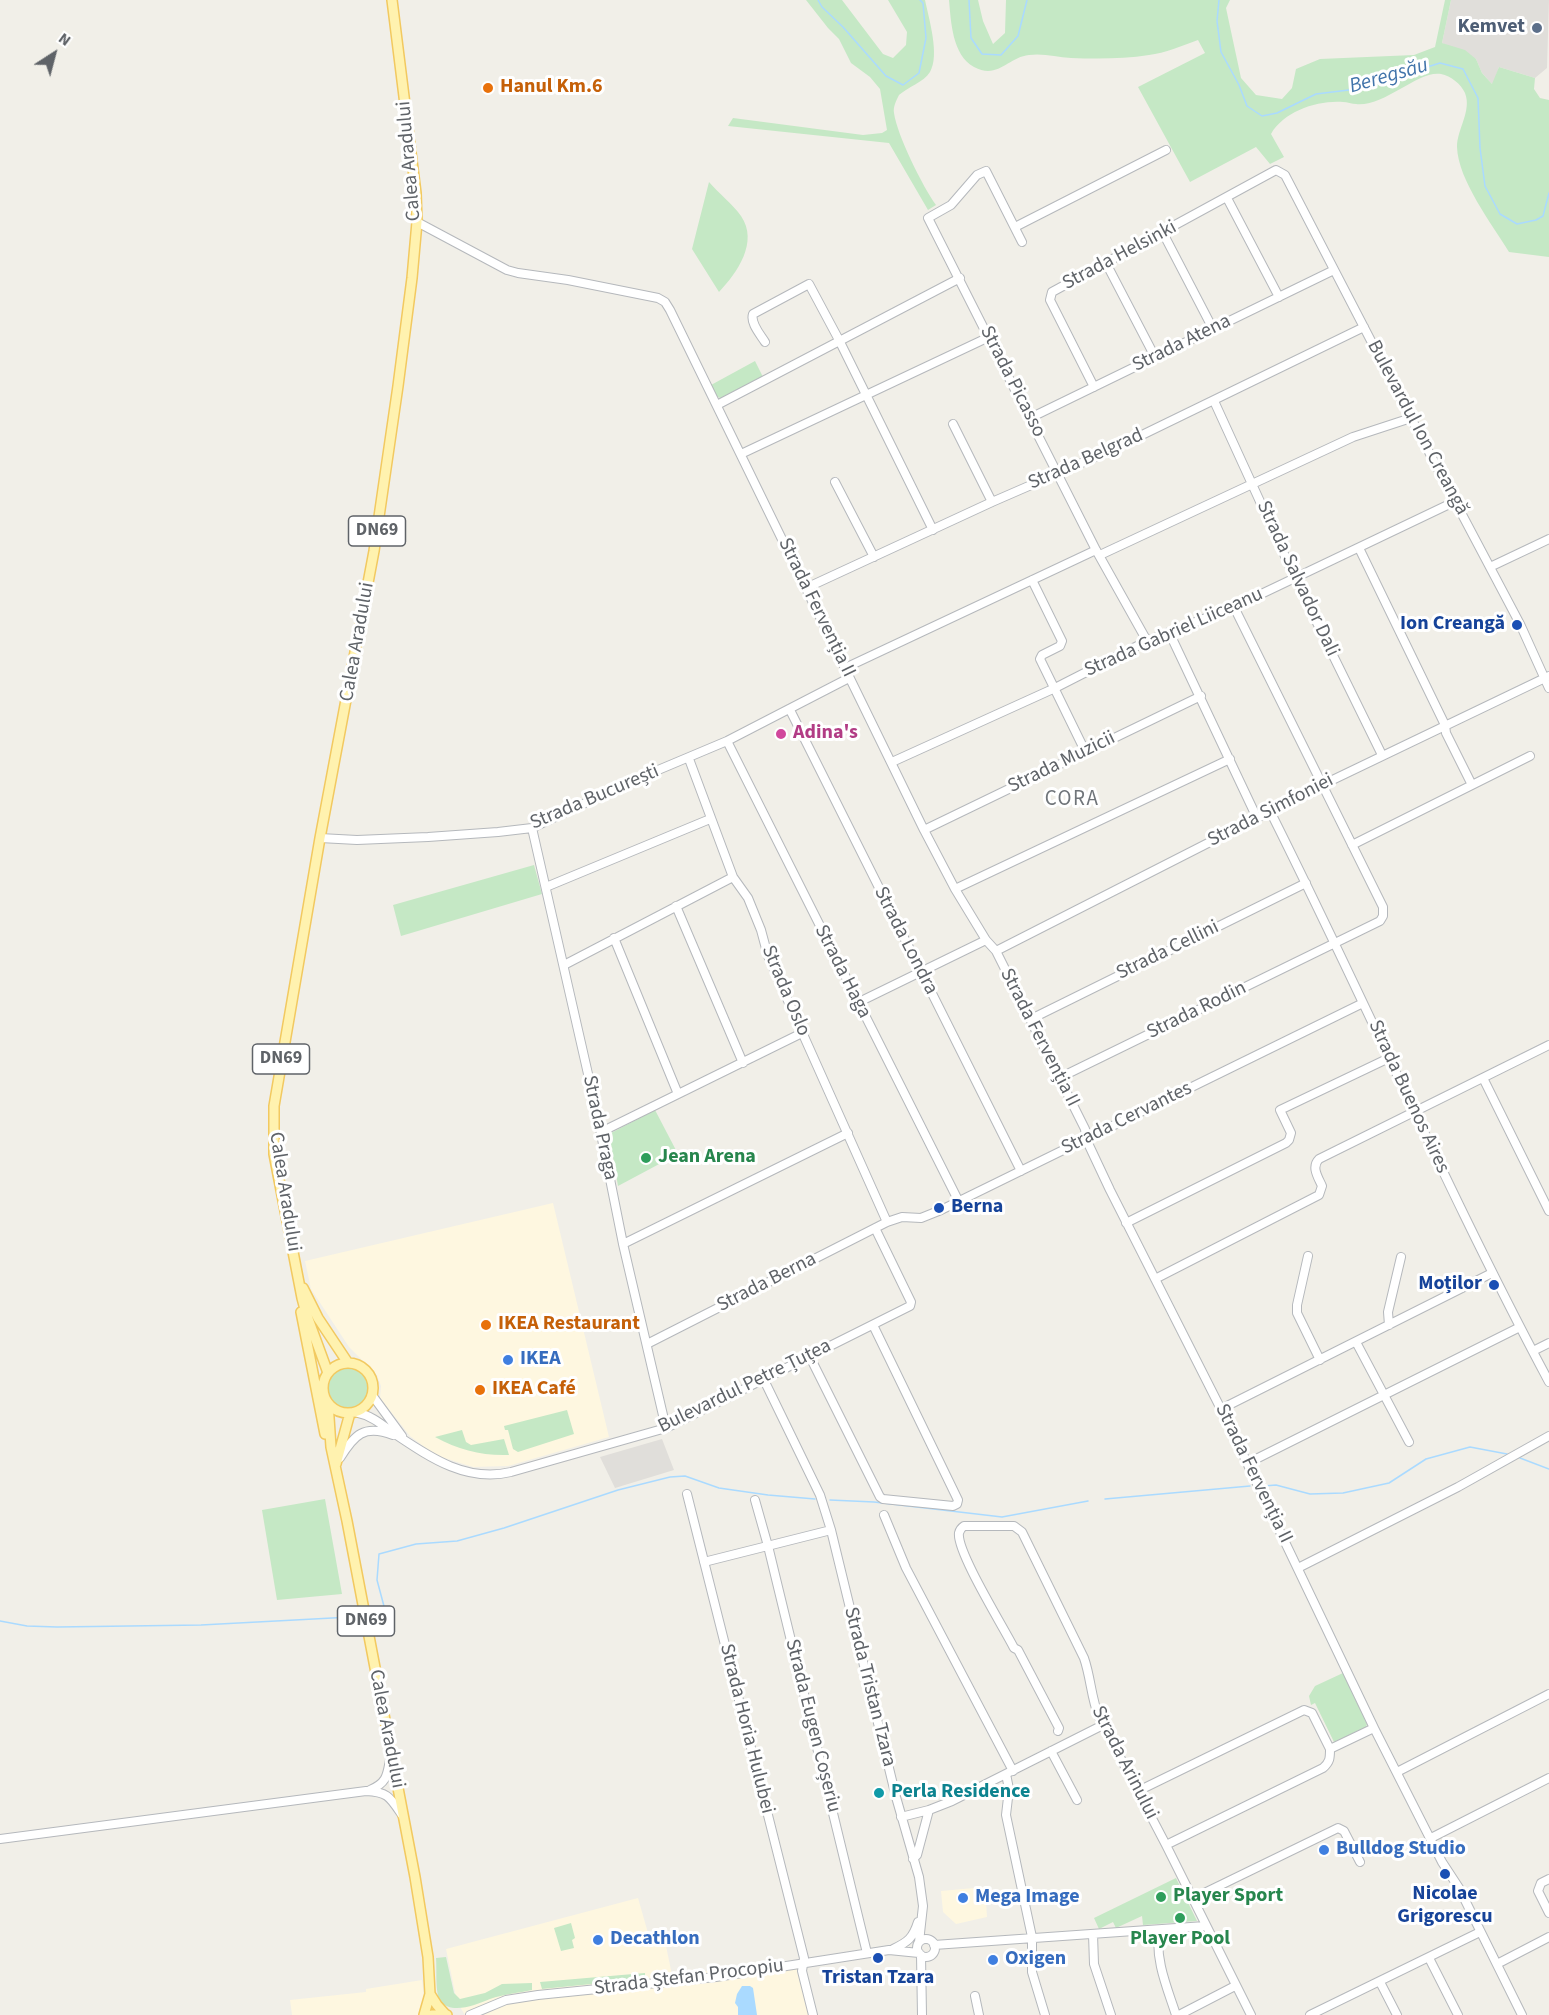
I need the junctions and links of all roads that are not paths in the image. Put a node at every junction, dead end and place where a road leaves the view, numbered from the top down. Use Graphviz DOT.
graph roads {
  1 [pos="392,0"];
  2 [pos="1166,150"];
  3 [pos="1280,171"];
  4 [pos="1227,198"];
  5 [pos="417,222"];
  6 [pos="1015,227"];
  7 [pos="1163,233"];
  8 [pos="1023,242"];
  9 [pos="1106,263"];
  10 [pos="1334,270"];
  11 [pos="960,278"];
  12 [pos="1279,297"];
  13 [pos="1364,327"];
  14 [pos="1213,329"];
  15 [pos="989,337"];
  16 [pos="839,340"];
  17 [pos="765,342"];
  18 [pos="1155,357"];
  19 [pos="1094,387"];
  20 [pos="865,396"];
  21 [pos="1214,401"];
  22 [pos="717,405"];
  23 [pos="1030,418"];
  24 [pos="1411,418"];
  25 [pos="953,424"];
  26 [pos="741,454"];
  27 [pos="1059,474"];
  28 [pos="834,482"];
  29 [pos="1253,485"];
  30 [pos="1456,501"];
  31 [pos="992,502"];
  32 [pos="933,530"];
  33 [pos="1549,539"];
  34 [pos="1359,548"];
  35 [pos="1098,552"];
  36 [pos="874,557"];
  37 [pos="1490,567"];
  38 [pos="1295,578"];
  39 [pos="1032,580"];
  40 [pos="806,588"];
  41 [pos="1234,607"];
  42 [pos="1169,632"];
  43 [pos="1147,641"];
  44 [pos="845,669"];
  45 [pos="1547,677"];
  46 [pos="849,678"];
  47 [pos="1054,688"];
  48 [pos="1549,688"];
  49 [pos="1201,696"];
  50 [pos="790,710"];
  51 [pos="1445,725"];
  52 [pos="727,741"];
  53 [pos="1085,751"];
  54 [pos="1382,755"];
  55 [pos="1530,756"];
  56 [pos="689,759"];
  57 [pos="1230,759"];
  58 [pos="892,762"];
  59 [pos="1322,785"];
  60 [pos="1472,785"];
  61 [pos="1270,811"];
  62 [pos="1257,818"];
  63 [pos="710,819"];
  64 [pos="532,828"];
  65 [pos="924,830"];
  66 [pos="320,838"];
  67 [pos="1352,845"];
  68 [pos="732,877"];
  69 [pos="1306,883"];
  70 [pos="546,887"];
  71 [pos="956,889"];
  72 [pos="676,906"];
  73 [pos="614,938"];
  74 [pos="986,940"];
  75 [pos="1335,943"];
  76 [pos="996,951"];
  77 [pos="564,965"];
  78 [pos="921,973"];
  79 [pos="857,1003"];
  80 [pos="1363,1003"];
  81 [pos="1031,1019"];
  82 [pos="802,1033"];
  83 [pos="1549,1045"];
  84 [pos="1389,1058"];
  85 [pos="743,1063"];
  86 [pos="1059,1078"];
  87 [pos="1483,1078"];
  88 [pos="678,1094"];
  89 [pos="1414,1113"];
  90 [pos="601,1132"];
  91 [pos="848,1132"];
  92 [pos="1086,1139"];
  93 [pos="1021,1172"];
  94 [pos="959,1202"];
  95 [pos="1549,1211"];
  96 [pos="886,1222"];
  97 [pos="1126,1223"];
  98 [pos="876,1228"];
  99 [pos="623,1244"];
  100 [pos="1308,1256"];
  101 [pos="1401,1257"];
  102 [pos="1492,1274"];
  103 [pos="299,1280"];
  104 [pos="1155,1280"];
  105 [pos="873,1325"];
  106 [pos="1389,1325"];
  107 [pos="1520,1327"];
  108 [pos="1356,1342"];
  109 [pos="1549,1343"];
  110 [pos="647,1344"];
  111 [pos="1533,1351"];
  112 [pos="810,1357"];
  113 [pos="1320,1360"];
  114 [pos="348,1363"];
  115 [pos="328,1373"];
  116 [pos="764,1380"];
  117 [pos="1549,1382"];
  118 [pos="372,1395"];
  119 [pos="1383,1396"];
  120 [pos="328,1403"];
  121 [pos="1221,1409"];
  122 [pos="352,1412"];
  123 [pos="666,1428"];
  124 [pos="1549,1436"];
  125 [pos="404,1440"];
  126 [pos="1408,1442"];
  127 [pos="1248,1463"];
  128 [pos="336,1464"];
  129 [pos="687,1494"];
  130 [pos="755,1500"];
  131 [pos="884,1515"];
  132 [pos="831,1530"];
  133 [pos="768,1546"];
  134 [pos="704,1562"];
  135 [pos="1298,1568"];
  136 [pos="1549,1694"];
  137 [pos="1103,1725"];
  138 [pos="1374,1728"];
  139 [pos="1065,1744"];
  140 [pos="1330,1749"];
  141 [pos="1052,1751"];
  142 [pos="391,1753"];
  143 [pos="1397,1772"];
  144 [pos="1010,1773"];
  145 [pos="1549,1778"];
  146 [pos="366,1791"];
  147 [pos="1138,1791"];
  148 [pos="1077,1800"];
  149 [pos="929,1810"];
  150 [pos="901,1816"];
  151 [pos="404,1817"];
  152 [pos="1431,1838"];
  153 [pos="0,1839"];
  154 [pos="1166,1845"];
  155 [pos="913,1859"];
  156 [pos="1360,1862"];
  157 [pos="1549,1879"];
  158 [pos="1192,1899"];
  159 [pos="923,1906"];
  160 [pos="1549,1913"];
  161 [pos="1205,1926"];
  162 [pos="1159,1930"];
  163 [pos="1480,1932"];
  164 [pos="1093,1934"];
  165 [pos="1549,1936"];
  166 [pos="1032,1937"];
  167 [pos="925,1948"];
  168 [pos="889,1950"];
  169 [pos="867,1953"];
  170 [pos="1429,1958"];
  171 [pos="1497,1964"];
  172 [pos="803,1965"];
  173 [pos="922,1978"];
  174 [pos="1380,1982"];
  175 [pos="1235,1986"];
  176 [pos="430,1994"];
  177 [pos="975,1996"];
  178 [pos="480,2012"];
  179 [pos="424,2015"];
  180 [pos="432,2015"];
  181 [pos="447,2015"];
  182 [pos="470,2015"];
  183 [pos="813,2015"];
  184 [pos="922,2015"];
  185 [pos="979,2015"];
  186 [pos="1045,2015"];
  187 [pos="1111,2015"];
  188 [pos="1177,2015"];
  189 [pos="1251,2015"];
  190 [pos="1310,2015"];
  191 [pos="1397,2015"];
  192 [pos="1458,2015"];
  193 [pos="1522,2015"];
  1 -- 5 [label="main road, Calea Aradului / DN69"];
  2 -- 6 [label="street"];
  3 -- 4 [label="street, Strada Helsinki"];
  3 -- 10 [label="street, Bulevardul Ion Creangă"];
  4 -- 7 [label="street, Strada Helsinki"];
  4 -- 12 [label="street"];
  5 -- 22 [label="street, Strada Fervenția II"];
  5 -- 66 [label="main road, Calea Aradului / DN69"];
  6 -- 8 [label="street"];
  6 -- 11 [label="street, Strada Picasso"];
  7 -- 9 [label="street, Strada Helsinki"];
  7 -- 14 [label="street"];
  9 -- 18 [label="street"];
  9 -- 19 [label="street, Strada Helsinki"];
  10 -- 12 [label="street, Strada Atena"];
  10 -- 13 [label="street, Bulevardul Ion Creangă"];
  11 -- 15 [label="street, Strada Picasso"];
  11 -- 16 [label="street"];
  12 -- 14 [label="street, Strada Atena"];
  13 -- 21 [label="street, Strada Belgrad"];
  13 -- 24 [label="street, Bulevardul Ion Creangă"];
  14 -- 18 [label="street, Strada Atena"];
  15 -- 20 [label="street"];
  15 -- 23 [label="street, Strada Picasso"];
  16 -- 17 [label="street"];
  16 -- 20 [label="street"];
  16 -- 22 [label="street"];
  18 -- 19 [label="street, Strada Atena"];
  19 -- 23 [label="street, Strada Atena"];
  20 -- 26 [label="street"];
  20 -- 32 [label="street"];
  21 -- 27 [label="street, Strada Belgrad"];
  21 -- 29 [label="street, Strada Salvador Dali"];
  22 -- 26 [label="street, Strada Fervenția II"];
  23 -- 27 [label="street, Strada Picasso"];
  24 -- 29 [label="street"];
  24 -- 30 [label="street, Bulevardul Ion Creangă"];
  25 -- 31 [label="street"];
  26 -- 40 [label="street, Strada Fervenția II"];
  27 -- 31 [label="street, Strada Belgrad"];
  27 -- 35 [label="street, Strada Picasso"];
  28 -- 36 [label="street"];
  29 -- 35 [label="street"];
  29 -- 38 [label="street, Strada Salvador Dali"];
  30 -- 34 [label="street, Strada Gabriel Liiceanu"];
  30 -- 37 [label="street, Bulevardul Ion Creangă"];
  31 -- 32 [label="street, Strada Belgrad"];
  32 -- 36 [label="street, Strada Belgrad"];
  33 -- 37 [label="street"];
  34 -- 38 [label="street, Strada Gabriel Liiceanu"];
  34 -- 51 [label="street"];
  35 -- 39 [label="street"];
  35 -- 43 [label="street, Strada Picasso"];
  36 -- 40 [label="street, Strada Belgrad"];
  37 -- 45 [label="street, Bulevardul Ion Creangă"];
  38 -- 41 [label="street, Strada Gabriel Liiceanu"];
  38 -- 54 [label="street, Strada Salvador Dali"];
  39 -- 44 [label="street"];
  39 -- 47 [label="street"];
  40 -- 44 [label="street, Strada Fervenția II"];
  41 -- 42 [label="street, Strada Gabriel Liiceanu"];
  41 -- 59 [label="street"];
  42 -- 43 [label="street, Strada Gabriel Liiceanu"];
  42 -- 49 [label="street"];
  43 -- 47 [label="street, Strada Gabriel Liiceanu"];
  44 -- 46 [label="street, Strada Fervenția II"];
  45 -- 48 [label="street, Bulevardul Ion Creangă"];
  45 -- 51 [label="street, Strada Simfoniei"];
  46 -- 50 [label="street, Strada București"];
  46 -- 58 [label="street, Strada Fervenția II"];
  47 -- 53 [label="street"];
  47 -- 58 [label="street, Strada Gabriel Liiceanu"];
  49 -- 53 [label="street, Strada Muzicii"];
  49 -- 57 [label="street"];
  50 -- 52 [label="street, Strada București"];
  50 -- 78 [label="street, Strada Londra"];
  51 -- 54 [label="street, Strada Simfoniei"];
  51 -- 60 [label="street"];
  52 -- 56 [label="street, Strada București"];
  52 -- 79 [label="street, Strada Haga"];
  53 -- 65 [label="street, Strada Muzicii"];
  54 -- 59 [label="street, Strada Simfoniei"];
  55 -- 60 [label="street"];
  56 -- 63 [label="street, Strada Oslo"];
  56 -- 64 [label="street, Strada București"];
  57 -- 62 [label="street"];
  57 -- 71 [label="street"];
  58 -- 65 [label="street, Strada Fervenția II"];
  59 -- 61 [label="street, Strada Simfoniei"];
  59 -- 67 [label="street"];
  60 -- 67 [label="street"];
  61 -- 62 [label="street, Strada Simfoniei"];
  61 -- 69 [label="street, Strada Buenos Aires"];
  62 -- 76 [label="street, Strada Simfoniei"];
  63 -- 68 [label="street, Strada Oslo"];
  63 -- 70 [label="street"];
  64 -- 66 [label="street, Strada București"];
  64 -- 70 [label="street, Strada Praga"];
  65 -- 71 [label="street, Strada Fervenția II"];
  66 -- 103 [label="main road, Calea Aradului / DN69"];
  67 -- 75 [label="street, Strada Rodin"];
  68 -- 72 [label="street"];
  68 -- 82 [label="street, Strada Oslo"];
  69 -- 75 [label="street, Strada Buenos Aires"];
  69 -- 81 [label="street, Strada Cellini"];
  70 -- 77 [label="street, Strada Praga"];
  71 -- 74 [label="street, Strada Fervenția II"];
  72 -- 73 [label="street"];
  72 -- 85 [label="street"];
  73 -- 77 [label="street"];
  73 -- 88 [label="street"];
  74 -- 76 [label="street, Strada Fervenția II"];
  74 -- 78 [label="street"];
  75 -- 80 [label="street, Strada Buenos Aires"];
  75 -- 86 [label="street, Strada Rodin"];
  76 -- 81 [label="street, Strada Fervenția II"];
  77 -- 90 [label="street, Strada Praga"];
  78 -- 79 [label="street"];
  78 -- 93 [label="street, Strada Londra"];
  79 -- 94 [label="street, Strada Haga"];
  80 -- 84 [label="street, Strada Buenos Aires"];
  80 -- 92 [label="street, Strada Cervantes"];
  81 -- 86 [label="street, Strada Fervenția II"];
  82 -- 85 [label="street"];
  82 -- 91 [label="street, Strada Oslo"];
  83 -- 87 [label="street"];
  84 -- 89 [label="street, Strada Buenos Aires"];
  84 -- 97 [label="street"];
  85 -- 88 [label="street"];
  86 -- 92 [label="street, Strada Fervenția II"];
  87 -- 89 [label="street"];
  87 -- 95 [label="street"];
  88 -- 90 [label="street"];
  89 -- 102 [label="street, Strada Buenos Aires"];
  89 -- 104 [label="street"];
  90 -- 99 [label="street, Strada Praga"];
  91 -- 96 [label="street, Strada Oslo"];
  91 -- 99 [label="street"];
  92 -- 93 [label="street, Strada Cervantes"];
  92 -- 97 [label="street, Strada Fervenția II"];
  93 -- 94 [label="street, Strada Cervantes"];
  94 -- 96 [label="street, Strada Cervantes"];
  96 -- 98 [label="street, Strada Berna"];
  97 -- 104 [label="street, Strada Fervenția II"];
  98 -- 105 [label="street, Bulevardul Petre Țuțea"];
  98 -- 110 [label="street, Strada Berna"];
  99 -- 110 [label="street, Strada Praga"];
  100 -- 113 [label="street"];
  101 -- 106 [label="street"];
  102 -- 106 [label="street"];
  102 -- 107 [label="street, Strada Buenos Aires"];
  103 -- 114 [label="main road, Calea Aradului / DN69"];
  103 -- 115 [label="main road, Calea Aradului / DN69"];
  103 -- 128 [label="main road, DN69"];
  104 -- 121 [label="street, Strada Fervenția II"];
  105 -- 112 [label="street, Bulevardul Petre Țuțea"];
  105 -- 112 [label="street"];
  106 -- 108 [label="street"];
  107 -- 111 [label="street, Strada Buenos Aires"];
  107 -- 119 [label="street"];
  108 -- 113 [label="street"];
  108 -- 119 [label="street"];
  109 -- 111 [label="street"];
  110 -- 123 [label="street, Strada Praga"];
  111 -- 117 [label="street, Strada Buenos Aires"];
  112 -- 116 [label="street, Bulevardul Petre Țuțea"];
  113 -- 121 [label="street"];
  114 -- 115 [label="main road"];
  114 -- 118 [label="main road, DN69"];
  115 -- 120 [label="main road, DN69"];
  116 -- 123 [label="street, Bulevardul Petre Țuțea"];
  116 -- 132 [label="street, Strada Tristan Tzara"];
  118 -- 122 [label="main road, DN69"];
  118 -- 125 [label="street, Bulevardul Petre Țuțea"];
  119 -- 126 [label="street"];
  119 -- 127 [label="street"];
  120 -- 122 [label="main road"];
  120 -- 128 [label="main road, Calea Aradului / DN69"];
  121 -- 127 [label="street, Strada Fervenția II"];
  122 -- 125 [label="street, Bulevardul Petre Țuțea"];
  122 -- 128 [label="main road, Calea Aradului / DN69"];
  123 -- 125 [label="street, Bulevardul Petre Țuțea"];
  124 -- 135 [label="street"];
  125 -- 128 [label="street"];
  127 -- 135 [label="street, Strada Fervenția II"];
  128 -- 142 [label="main road, Calea Aradului / DN69"];
  129 -- 134 [label="street, Strada Horia Hulubei"];
  130 -- 133 [label="street, Strada Eugen Coșeriu"];
  131 -- 144 [label="street"];
  132 -- 133 [label="street"];
  132 -- 150 [label="street, Strada Tristan Tzara"];
  133 -- 134 [label="street"];
  133 -- 169 [label="street, Strada Eugen Coșeriu"];
  134 -- 172 [label="street, Strada Horia Hulubei"];
  135 -- 138 [label="street, Strada Fervenția II"];
  136 -- 143 [label="street"];
  137 -- 139 [label="street"];
  137 -- 139 [label="street, Strada Arinului"];
  137 -- 147 [label="street, Strada Arinului"];
  138 -- 140 [label="street"];
  138 -- 143 [label="street, Strada Fervenția II"];
  139 -- 141 [label="street"];
  140 -- 147 [label="street"];
  140 -- 154 [label="street"];
  141 -- 144 [label="street"];
  141 -- 148 [label="street"];
  142 -- 146 [label="street"];
  142 -- 151 [label="main road, Calea Aradului / DN69"];
  143 -- 152 [label="street, Strada Fervenția II"];
  144 -- 149 [label="street"];
  144 -- 166 [label="street"];
  145 -- 152 [label="street"];
  146 -- 151 [label="street"];
  146 -- 153 [label="street"];
  147 -- 154 [label="street, Strada Arinului"];
  149 -- 150 [label="street"];
  149 -- 155 [label="street"];
  150 -- 155 [label="street, Strada Tristan Tzara"];
  151 -- 176 [label="main road, Calea Aradului / DN69"];
  152 -- 163 [label="street, Strada Fervenția II"];
  154 -- 158 [label="street, Strada Arinului"];
  155 -- 159 [label="street, Strada Tristan Tzara"];
  156 -- 158 [label="street"];
  157 -- 160 [label="street"];
  158 -- 161 [label="street, Strada Arinului"];
  159 -- 167 [label="street, Strada Tristan Tzara"];
  159 -- 168 [label="street"];
  161 -- 162 [label="street"];
  161 -- 175 [label="street, Strada Arinului"];
  162 -- 164 [label="street"];
  162 -- 188 [label="street"];
  163 -- 170 [label="street"];
  163 -- 171 [label="street, Strada Fervenția II"];
  164 -- 166 [label="street"];
  164 -- 187 [label="street"];
  165 -- 171 [label="street"];
  166 -- 167 [label="street"];
  166 -- 186 [label="street"];
  167 -- 168 [label="street, Strada Ștefan Procopiu"];
  167 -- 173 [label="street, Strada Tristan Tzara"];
  168 -- 169 [label="street, Strada Ștefan Procopiu"];
  168 -- 173 [label="street"];
  169 -- 172 [label="street, Strada Ștefan Procopiu"];
  170 -- 174 [label="street"];
  170 -- 192 [label="street"];
  171 -- 193 [label="street, Strada Fervenția II"];
  172 -- 178 [label="street, Strada Ștefan Procopiu"];
  172 -- 183 [label="street, Strada Horia Hulubei"];
  173 -- 184 [label="street, Strada Tristan Tzara"];
  174 -- 190 [label="street"];
  174 -- 191 [label="street"];
  175 -- 188 [label="street"];
  175 -- 189 [label="street, Strada Arinului"];
  176 -- 179 [label="main road, Calea Aradului / DN69"];
  176 -- 181 [label="main road"];
  177 -- 185 [label="street"];
  178 -- 182 [label="street, Strada Ștefan Procopiu"];
  180 -- 181 [label="main road"];
}
